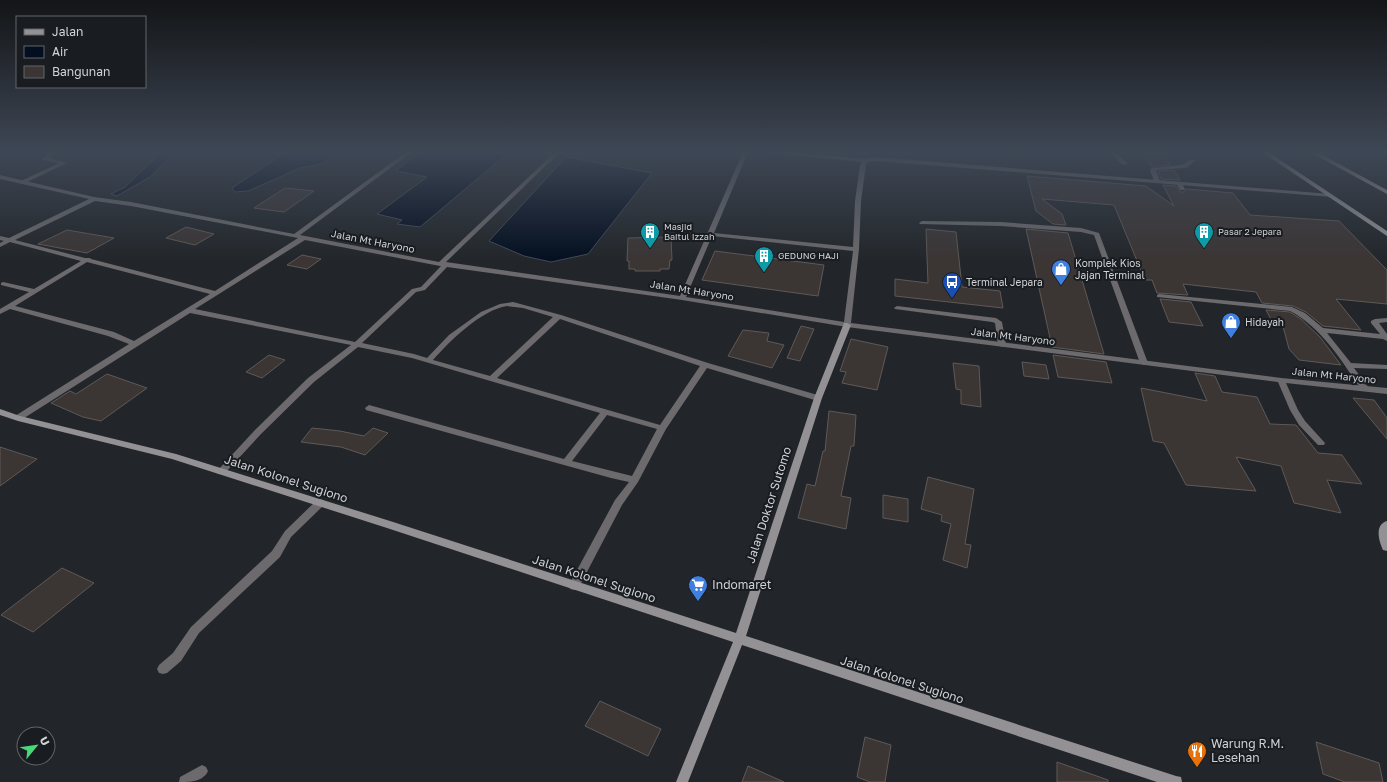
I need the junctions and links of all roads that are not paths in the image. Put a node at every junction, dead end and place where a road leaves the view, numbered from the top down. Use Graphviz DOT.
graph roads {
  1 [pos="50,188"];
  2 [pos="362,188"];
  3 [pos="521,188"];
  4 [pos="730,188"];
  5 [pos="860,188"];
  6 [pos="1218,188"];
  7 [pos="1319,188"];
  8 [pos="1330,196"];
  9 [pos="94,199"];
  10 [pos="922,223"];
  11 [pos="710,234"];
  12 [pos="1387,234"];
  13 [pos="299,236"];
  14 [pos="0,238"];
  15 [pos="11,240"];
  16 [pos="0,245"];
  17 [pos="856,248"];
  18 [pos="88,259"];
  19 [pos="443,264"];
  20 [pos="3,284"];
  21 [pos="35,291"];
  22 [pos="216,293"];
  23 [pos="1159,296"];
  24 [pos="682,298"];
  25 [pos="10,307"];
  26 [pos="897,308"];
  27 [pos="188,310"];
  28 [pos="0,312"];
  29 [pos="559,316"];
  30 [pos="1387,320"];
  31 [pos="847,325"];
  32 [pos="1320,330"];
  33 [pos="1386,338"];
  34 [pos="135,344"];
  35 [pos="356,345"];
  36 [pos="1002,345"];
  37 [pos="428,361"];
  38 [pos="1144,363"];
  39 [pos="705,365"];
  40 [pos="1348,365"];
  41 [pos="1387,367"];
  42 [pos="492,379"];
  43 [pos="1281,380"];
  44 [pos="1364,387"];
  45 [pos="1387,391"];
  46 [pos="818,398"];
  47 [pos="369,408"];
  48 [pos="0,412"];
  49 [pos="604,412"];
  50 [pos="18,418"];
  51 [pos="662,428"];
  52 [pos="1321,443"];
  53 [pos="566,462"];
  54 [pos="221,472"];
  55 [pos="635,480"];
  56 [pos="320,503"];
  57 [pos="1387,525"];
  58 [pos="1387,547"];
  59 [pos="574,586"];
  60 [pos="739,640"];
  61 [pos="163,669"];
  62 [pos="202,771"];
  63 [pos="186,782"];
  64 [pos="682,782"];
  65 [pos="1176,782"];
  1 -- 9 [label="street, Jalan Mt Haryono"];
  2 -- 13 [label="street"];
  3 -- 19 [label="street"];
  4 -- 11 [label="street"];
  5 -- 17 [label="street"];
  6 -- 8 [label="street"];
  7 -- 8 [label="main road"];
  8 -- 12 [label="main road"];
  9 -- 13 [label="street, Jalan Mt Haryono"];
  9 -- 15 [label="street"];
  10 -- 38 [label="street"];
  11 -- 17 [label="street"];
  11 -- 24 [label="street"];
  13 -- 19 [label="street, Jalan Mt Haryono"];
  13 -- 22 [label="street"];
  14 -- 15 [label="street"];
  15 -- 16 [label="street"];
  15 -- 18 [label="street"];
  17 -- 31 [label="street"];
  18 -- 21 [label="street"];
  18 -- 22 [label="street"];
  19 -- 24 [label="street, Jalan Mt Haryono"];
  19 -- 35 [label="street"];
  20 -- 21 [label="street"];
  21 -- 25 [label="street"];
  22 -- 27 [label="street"];
  23 -- 32 [label="street"];
  24 -- 31 [label="street, Jalan Mt Haryono"];
  25 -- 28 [label="street"];
  25 -- 34 [label="street"];
  26 -- 36 [label="street"];
  27 -- 34 [label="street"];
  27 -- 35 [label="street"];
  29 -- 37 [label="street"];
  29 -- 39 [label="street"];
  29 -- 42 [label="street"];
  30 -- 33 [label="street"];
  31 -- 36 [label="street, Jalan Mt Haryono"];
  31 -- 46 [label="main road, Jalan Doktor Sutomo"];
  32 -- 33 [label="street"];
  32 -- 40 [label="street"];
  34 -- 50 [label="street"];
  35 -- 37 [label="street"];
  35 -- 54 [label="street"];
  36 -- 38 [label="street, Jalan Mt Haryono"];
  37 -- 42 [label="street"];
  38 -- 43 [label="street, Jalan Mt Haryono"];
  39 -- 46 [label="street"];
  39 -- 51 [label="street"];
  40 -- 41 [label="street"];
  40 -- 44 [label="street"];
  42 -- 49 [label="street"];
  43 -- 44 [label="street, Jalan Mt Haryono"];
  43 -- 52 [label="street"];
  44 -- 45 [label="street, Jalan Mt Haryono"];
  46 -- 60 [label="main road, Jalan Doktor Sutomo"];
  47 -- 53 [label="street"];
  48 -- 50 [label="main road, Jalan Kolonel Sugiono"];
  49 -- 51 [label="street"];
  49 -- 53 [label="street"];
  50 -- 54 [label="main road, Jalan Kolonel Sugiono"];
  51 -- 55 [label="street"];
  53 -- 55 [label="street"];
  54 -- 56 [label="main road, Jalan Kolonel Sugiono"];
  55 -- 59 [label="street"];
  56 -- 59 [label="main road, Jalan Kolonel Sugiono"];
  56 -- 61 [label="street"];
  57 -- 58 [label="main road"];
  59 -- 60 [label="main road, Jalan Kolonel Sugiono"];
  60 -- 64 [label="main road, Jalan Doktor Sutomo"];
  60 -- 65 [label="main road, Jalan Kolonel Sugiono"];
  62 -- 63 [label="street"];
}
